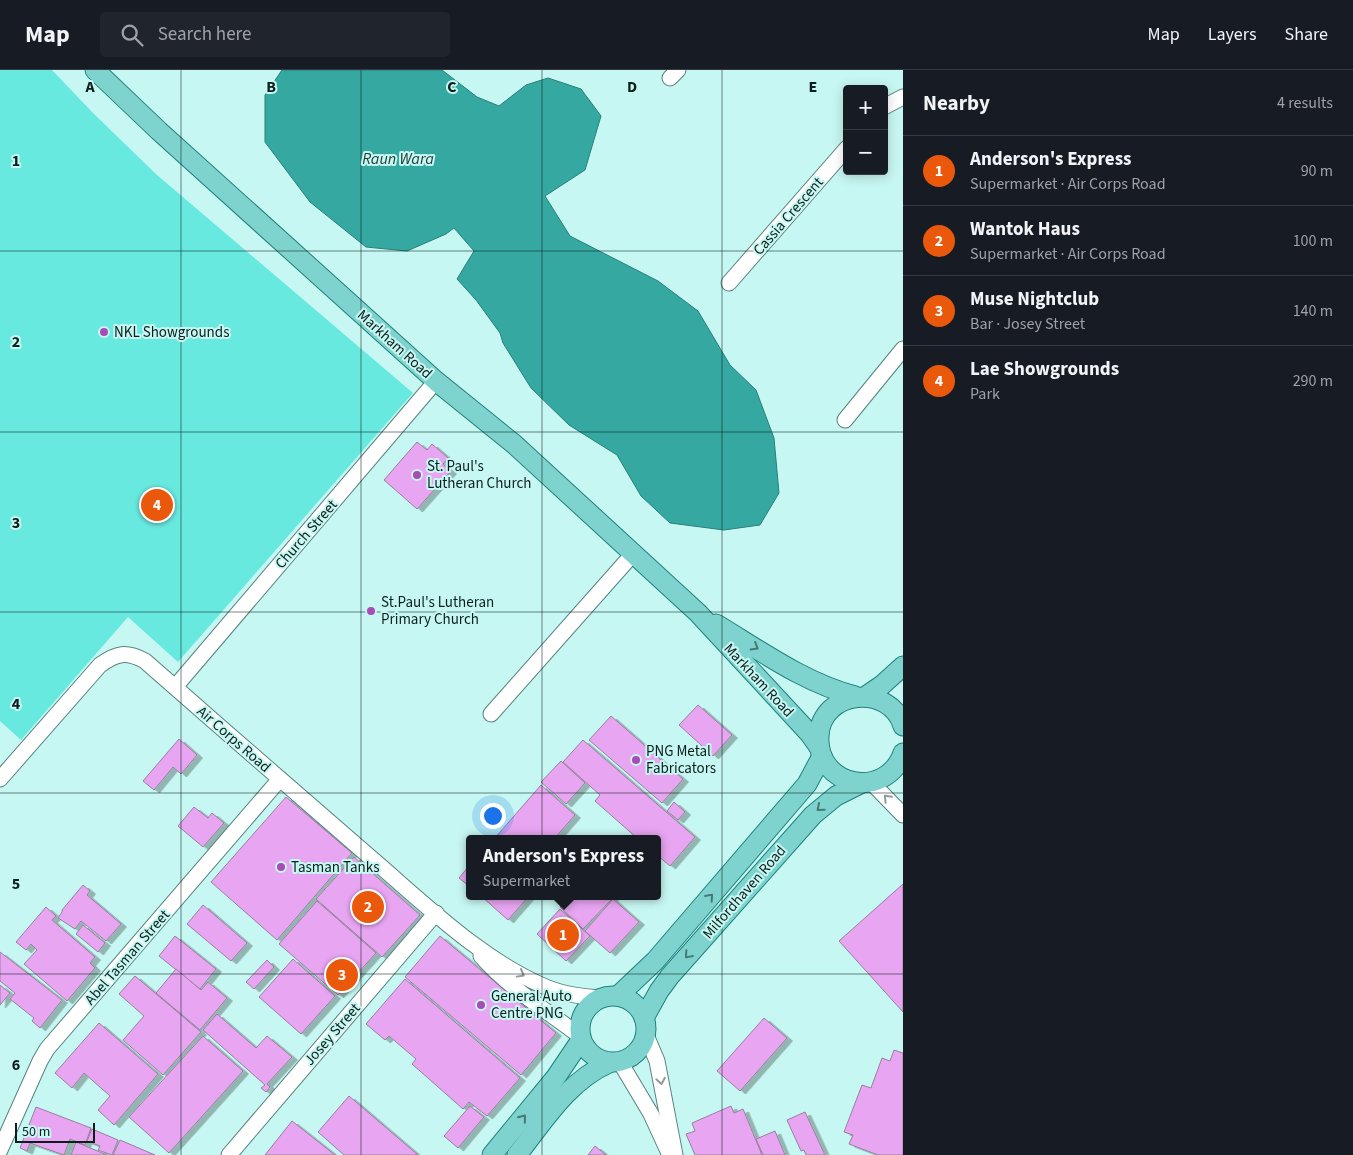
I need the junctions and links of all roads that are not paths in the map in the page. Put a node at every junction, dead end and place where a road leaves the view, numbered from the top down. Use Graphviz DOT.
graph roads {
  1 [pos="95,70"];
  2 [pos="903,97"];
  3 [pos="888,106"];
  4 [pos="843,153"];
  5 [pos="729,283"];
  6 [pos="903,349"];
  7 [pos="436,381"];
  8 [pos="845,420"];
  9 [pos="632,555"];
  10 [pos="698,614"];
  11 [pos="903,666"];
  12 [pos="175,687"];
  13 [pos="861,696"];
  14 [pos="492,714"];
  15 [pos="903,726"];
  16 [pos="820,752"];
  17 [pos="903,753"];
  18 [pos="3,769"];
  19 [pos="280,779"];
  20 [pos="866,782"];
  21 [pos="903,815"];
  22 [pos="436,913"];
  23 [pos="466,937"];
  24 [pos="610,997"];
  25 [pos="645,1027"];
  26 [pos="581,1038"];
  27 [pos="615,1062"];
  28 [pos="0,1150"];
  29 [pos="229,1155"];
  30 [pos="492,1155"];
  31 [pos="516,1155"];
  32 [pos="670,1155"];
  33 [pos="675,1155"];
  1 -- 7 [label="main road, Markham Road"];
  2 -- 3 [label="street"];
  4 -- 5 [label="street, Cassia Crescent"];
  6 -- 8 [label="street"];
  7 -- 9 [label="main road, Markham Road"];
  7 -- 12 [label="street, Church Street"];
  9 -- 10 [label="main road, Markham Road"];
  9 -- 14 [label="street"];
  10 -- 13 [label="main road, Markham Road, one-way"];
  10 -- 16 [label="main road, Markham Road"];
  11 -- 13 [label="main road"];
  12 -- 18 [label="street, Air Corps Road"];
  12 -- 19 [label="street, Air Corps Road"];
  13 -- 15 [label="main road, Markham Road"];
  13 -- 16 [label="main road"];
  16 -- 20 [label="main road, Markham Road"];
  24 -- 16 [label="main road, Milfordhaven Road, one-way"];
  17 -- 20 [label="main road, Milfordhaven Road"];
  19 -- 22 [label="street, Air Corps Road"];
  19 -- 28 [label="street, Abel Tasman Street"];
  21 -- 20 [label="street, one-way"];
  20 -- 25 [label="main road, Milfordhaven Road, one-way"];
  22 -- 23 [label="street, Air Corps Road"];
  22 -- 29 [label="street, Josey Street"];
  23 -- 24 [label="street, Air Corps Road, one-way"];
  23 -- 26 [label="street, Air Corps Road"];
  24 -- 25 [label="main road"];
  24 -- 26 [label="main road"];
  25 -- 27 [label="main road"];
  25 -- 33 [label="street, one-way"];
  26 -- 27 [label="main road"];
  30 -- 26 [label="main road, one-way"];
  27 -- 31 [label="main road"];
  27 -- 32 [label="street"];
}
